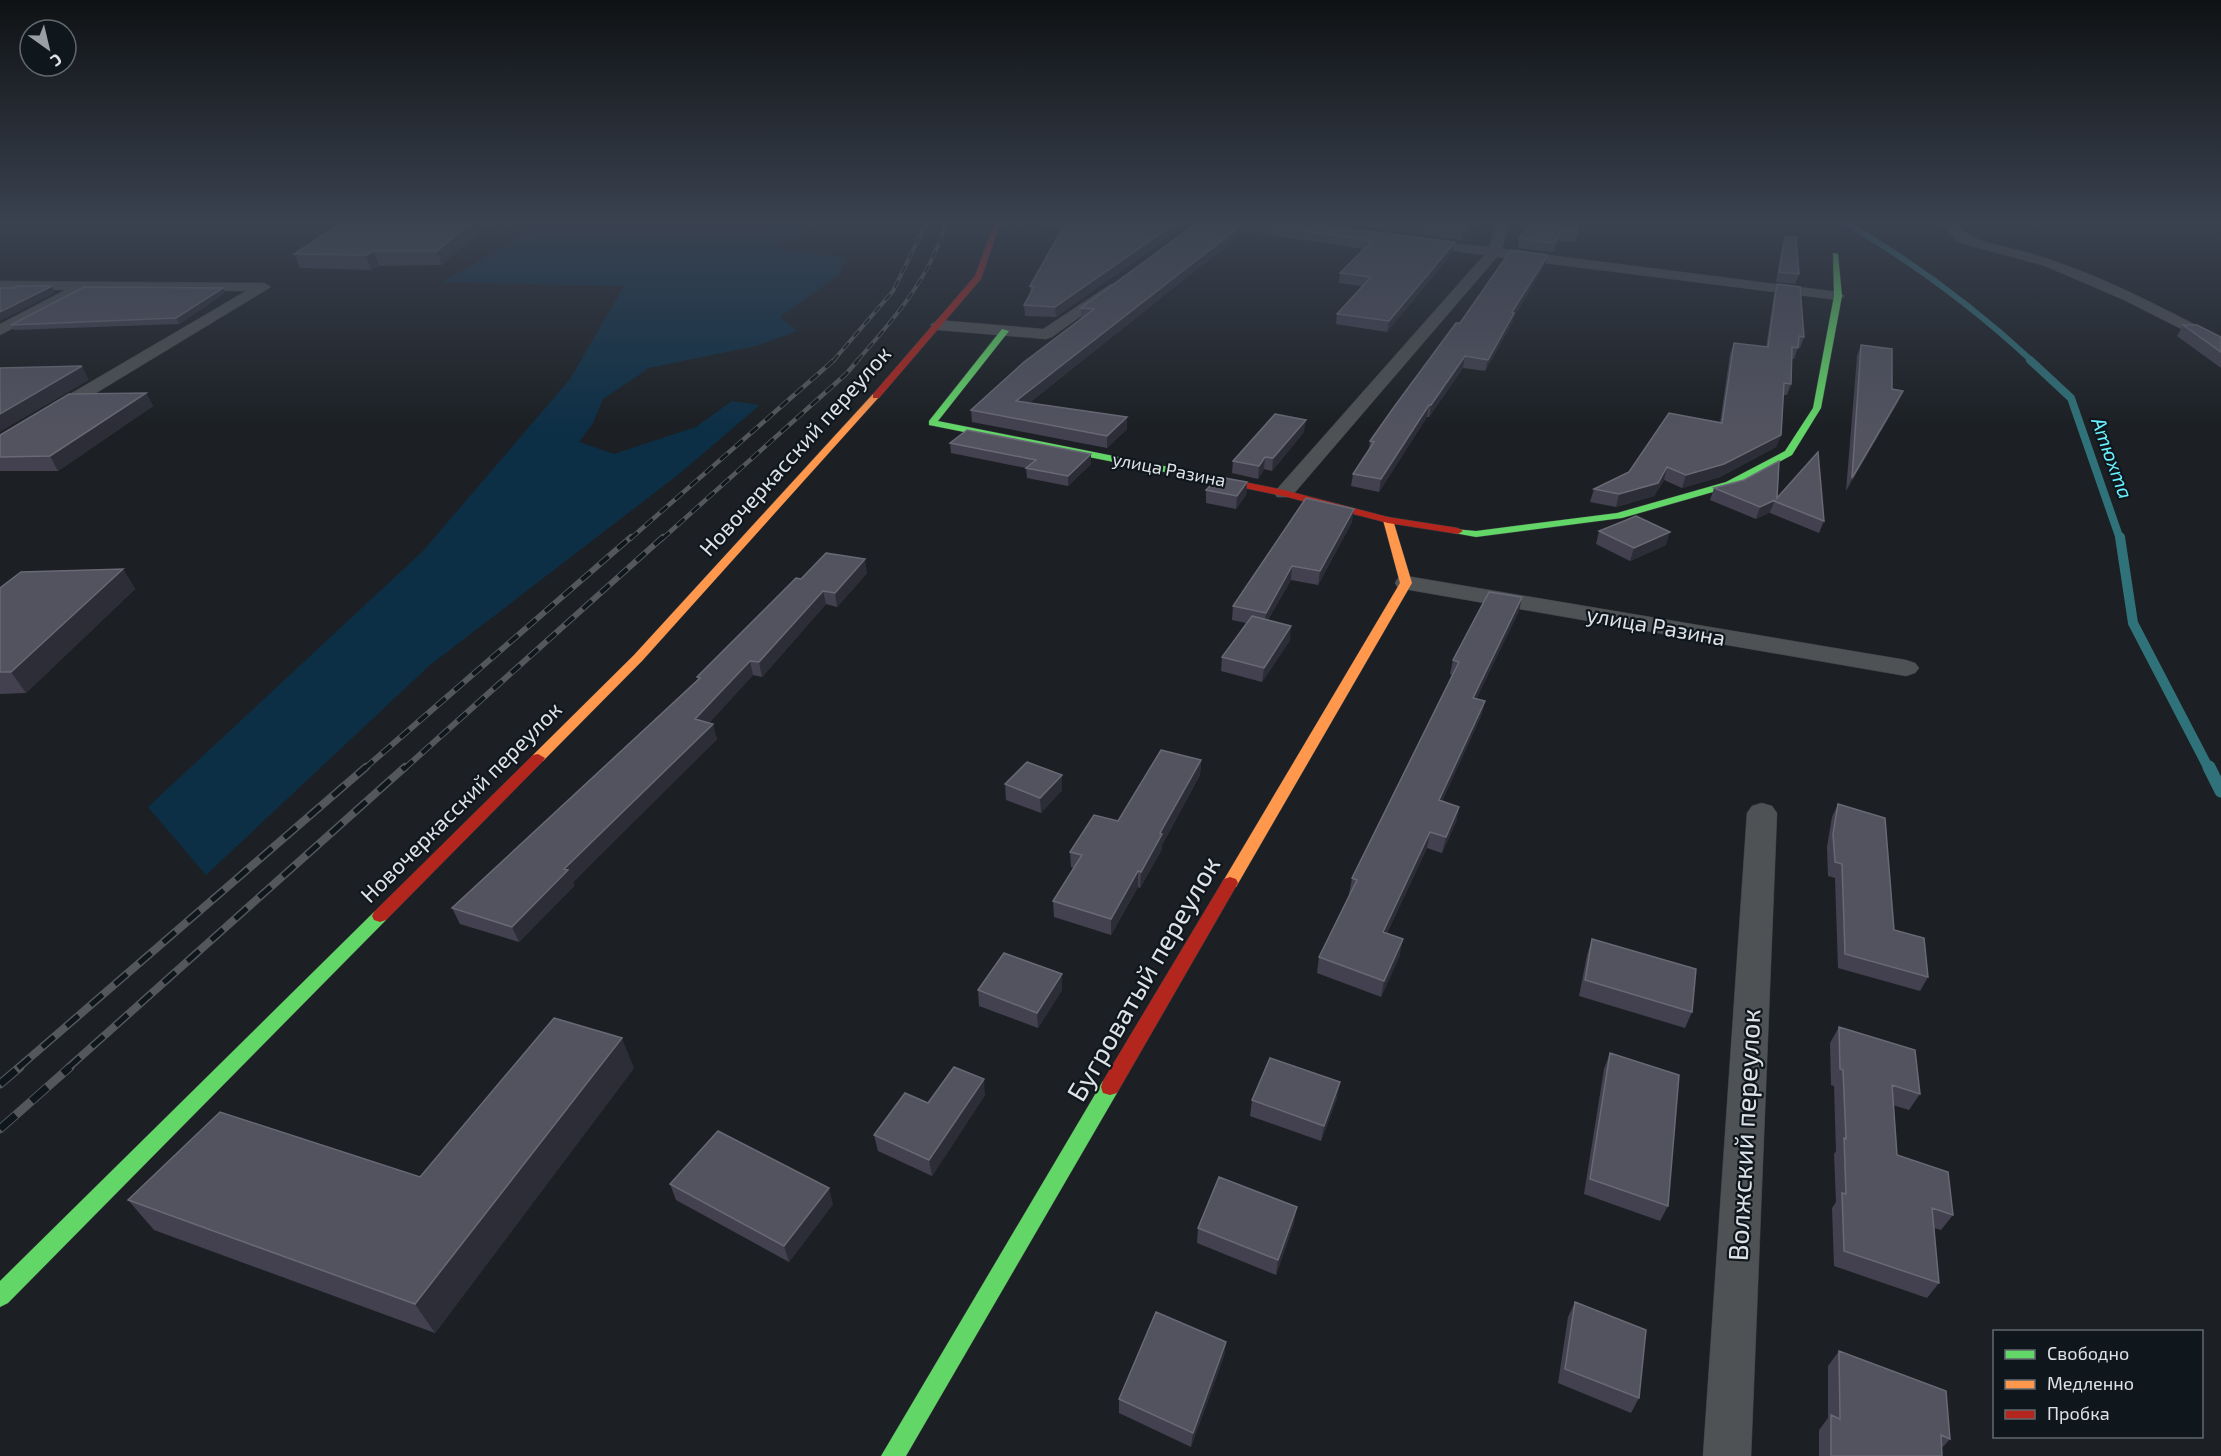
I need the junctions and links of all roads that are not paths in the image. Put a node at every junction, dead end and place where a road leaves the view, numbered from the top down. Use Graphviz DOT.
graph roads {
  1 [pos="72,292"];
  2 [pos="256,292"];
  3 [pos="966,292"];
  4 [pos="1105,292"];
  5 [pos="1459,292"];
  6 [pos="1806,292"];
  7 [pos="1838,292"];
  8 [pos="2117,292"];
  9 [pos="1838,296"];
  10 [pos="938,325"];
  11 [pos="0,330"];
  12 [pos="1005,331"];
  13 [pos="2221,344"];
  14 [pos="0,443"];
  15 [pos="1284,493"];
  16 [pos="1388,520"];
  17 [pos="1406,583"];
  18 [pos="1906,668"];
  19 [pos="1762,813"];
  20 [pos="0,1296"];
  21 [pos="893,1456"];
  22 [pos="1727,1456"];
  1 -- 11 [label="street"];
  2 -- 14 [label="street"];
  3 -- 10 [label="street, Новочеркасский переулок"];
  4 -- 12 [label="street"];
  5 -- 15 [label="street"];
  6 -- 9 [label="street"];
  7 -- 9 [label="street, улица Разина"];
  8 -- 13 [label="street"];
  9 -- 16 [label="street, улица Разина"];
  10 -- 12 [label="street"];
  10 -- 20 [label="street, Новочеркасский переулок"];
  12 -- 15 [label="street, улица Разина"];
  15 -- 16 [label="street, улица Разина"];
  16 -- 17 [label="street"];
  17 -- 18 [label="street, улица Разина"];
  17 -- 21 [label="street, Бугроватый переулок"];
  19 -- 22 [label="street, Волжский переулок"];
}
